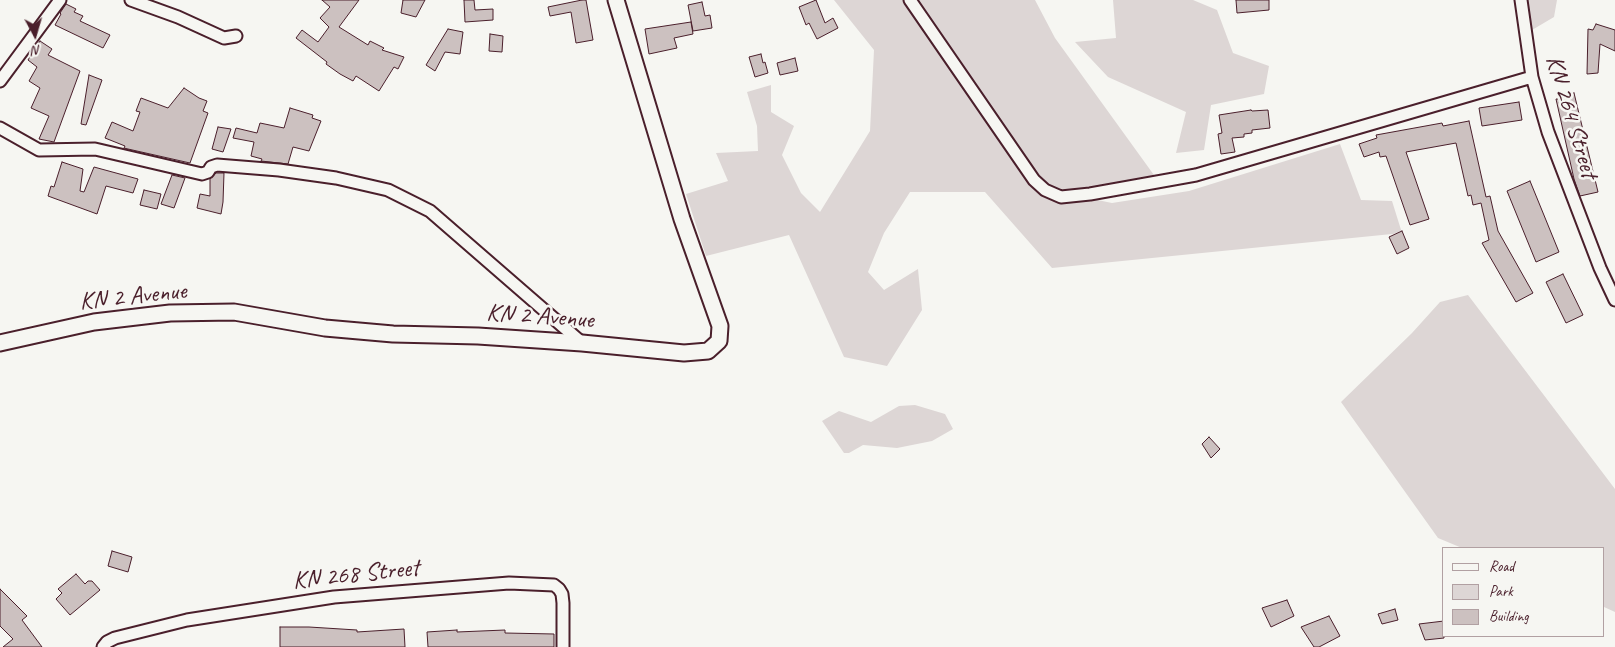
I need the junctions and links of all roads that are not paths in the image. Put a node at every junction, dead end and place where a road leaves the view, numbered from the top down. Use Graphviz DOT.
graph roads {
  1 [pos="60,0"];
  2 [pos="131,0"];
  3 [pos="616,0"];
  4 [pos="910,0"];
  5 [pos="1521,0"];
  6 [pos="236,36"];
  7 [pos="1532,77"];
  8 [pos="0,81"];
  9 [pos="0,128"];
  10 [pos="1615,300"];
  11 [pos="582,343"];
  12 [pos="0,344"];
  13 [pos="103,647"];
  14 [pos="563,647"];
  1 -- 8 [label="street"];
  2 -- 6 [label="street"];
  3 -- 11 [label="main road, KN 2 Avenue"];
  4 -- 7 [label="street"];
  5 -- 7 [label="street, KN 264 Street"];
  7 -- 10 [label="street, KN 264 Street"];
  9 -- 11 [label="street"];
  11 -- 12 [label="main road, KN 2 Avenue"];
  13 -- 14 [label="street, KN 268 Street"];
}
